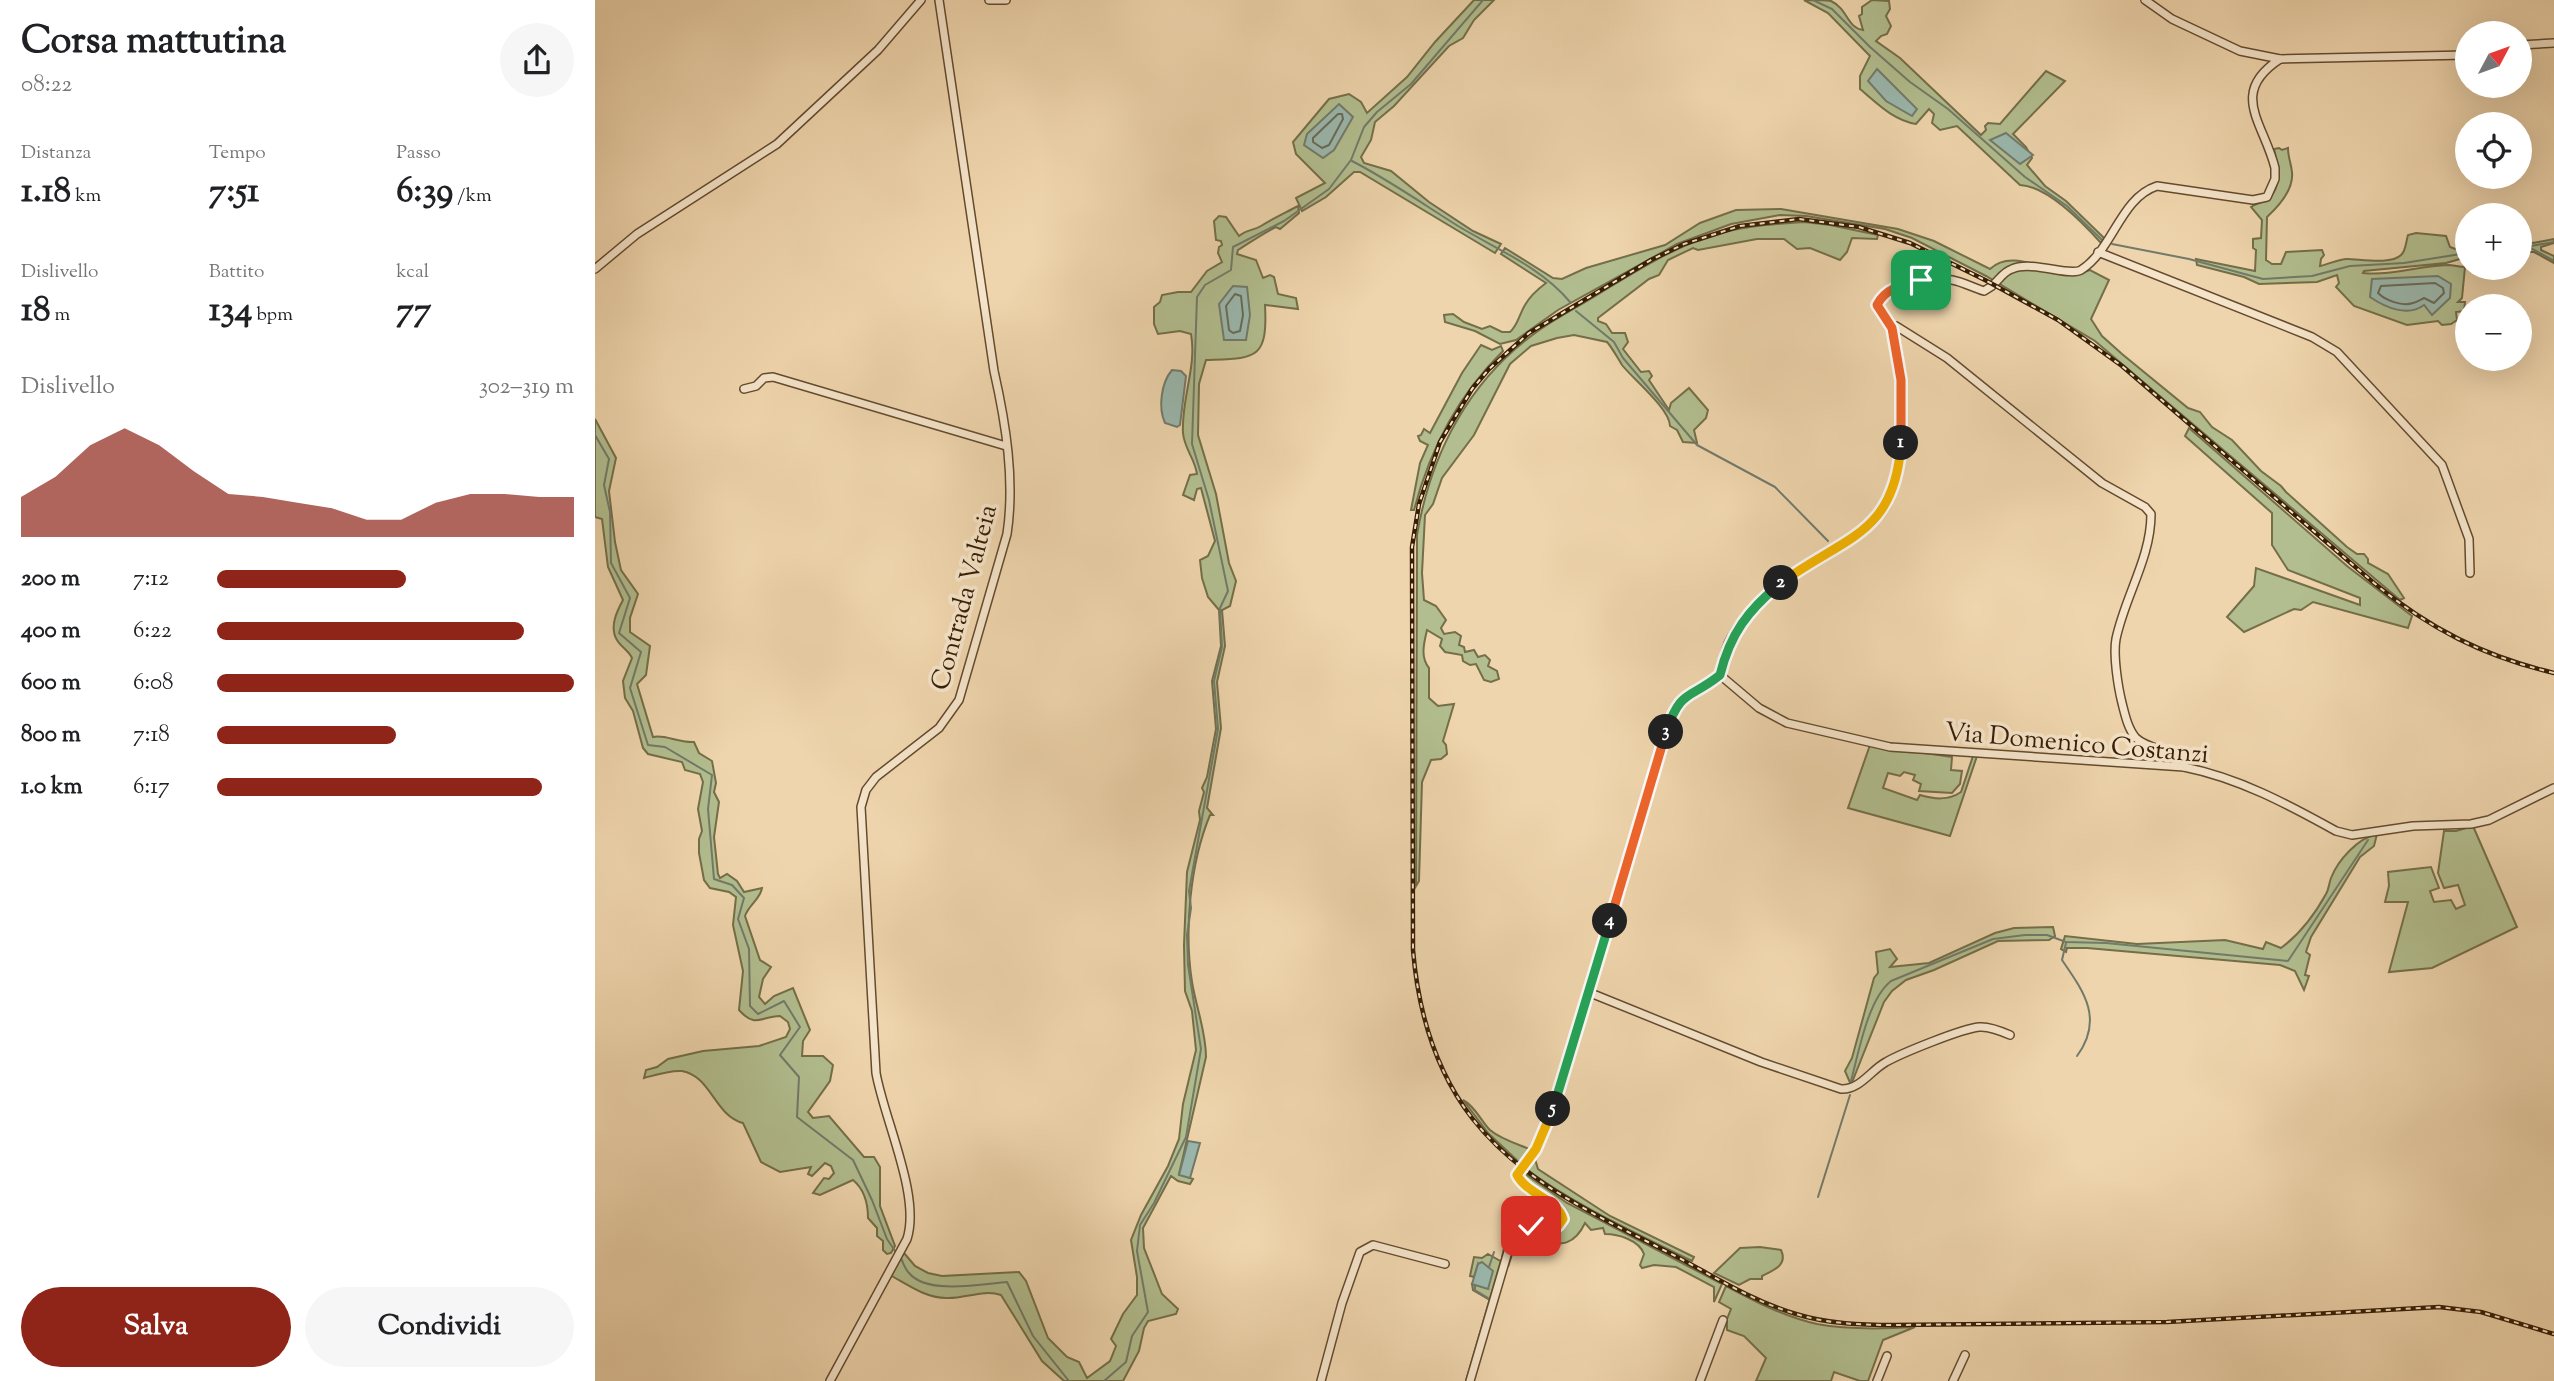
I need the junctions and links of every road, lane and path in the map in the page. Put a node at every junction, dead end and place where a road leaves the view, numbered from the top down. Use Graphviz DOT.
graph roads {
  1 [pos="921,0"];
  2 [pos="939,0"];
  3 [pos="989,0"];
  4 [pos="1006,0"];
  5 [pos="2145,0"];
  6 [pos="2554,43"];
  7 [pos="2532,44"];
  8 [pos="2455,55"];
  9 [pos="2280,60"];
  10 [pos="2098,252"];
  11 [pos="595,269"];
  12 [pos="1892,328"];
  13 [pos="744,389"];
  14 [pos="1006,446"];
  15 [pos="2470,573"];
  16 [pos="1720,675"];
  17 [pos="2184,767"];
  18 [pos="2554,788"];
  19 [pos="1588,992"];
  20 [pos="2010,1035"];
  21 [pos="1445,1264"];
  22 [pos="1723,1320"];
  23 [pos="1965,1355"];
  24 [pos="1887,1356"];
  25 [pos="830,1381"];
  26 [pos="1321,1381"];
  27 [pos="1470,1381"];
  28 [pos="1700,1381"];
  29 [pos="1877,1381"];
  30 [pos="1953,1381"];
  1 -- 11 [label="street"];
  2 -- 14 [label="street, Contrada Valteia"];
  3 -- 4 [label="street"];
  5 -- 9 [label="street"];
  6 -- 7 [label="street"];
  8 -- 9 [label="street"];
  9 -- 10 [label="street"];
  10 -- 12 [label="street"];
  10 -- 15 [label="street"];
  12 -- 16 [label="street"];
  12 -- 17 [label="street"];
  13 -- 14 [label="street"];
  14 -- 25 [label="street, Contrada Valteia"];
  16 -- 17 [label="street, Via Domenico Costanzi"];
  16 -- 19 [label="street"];
  17 -- 18 [label="street, Via Domenico Costanzi"];
  19 -- 20 [label="street"];
  19 -- 27 [label="street"];
  21 -- 26 [label="street"];
  22 -- 28 [label="street"];
  23 -- 30 [label="street"];
  24 -- 29 [label="street"];
}
